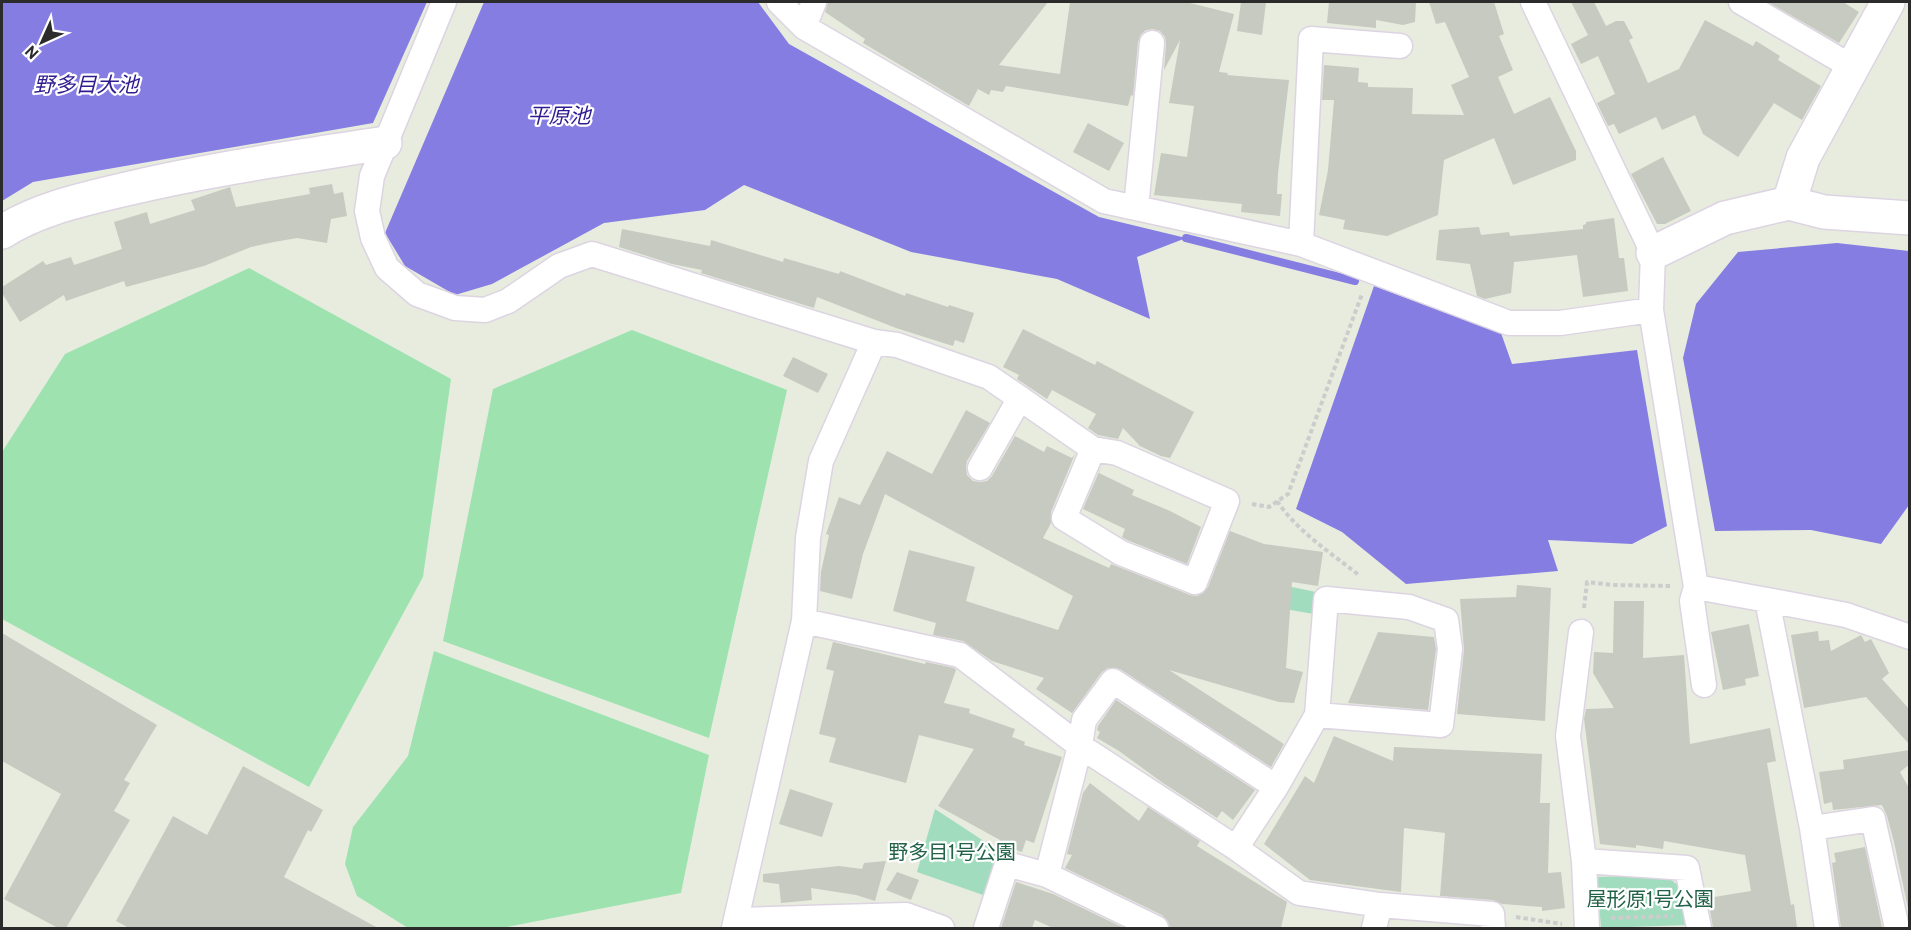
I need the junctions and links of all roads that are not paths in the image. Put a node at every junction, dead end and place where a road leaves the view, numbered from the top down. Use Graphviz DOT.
graph roads {
  1 [pos="444,2"];
  2 [pos="779,2"];
  3 [pos="814,2"];
  4 [pos="1533,2"];
  5 [pos="1741,2"];
  6 [pos="1888,2"];
  7 [pos="804,27"];
  8 [pos="1152,43"];
  9 [pos="1400,46"];
  10 [pos="1852,67"];
  11 [pos="385,143"];
  12 [pos="1790,203"];
  13 [pos="1136,208"];
  14 [pos="1910,218"];
  15 [pos="2,232"];
  16 [pos="1301,244"];
  17 [pos="1653,252"];
  18 [pos="1651,310"];
  19 [pos="874,342"];
  20 [pos="1020,398"];
  21 [pos="1093,449"];
  22 [pos="980,468"];
  23 [pos="1696,587"];
  24 [pos="1767,600"];
  25 [pos="804,621"];
  26 [pos="1581,632"];
  27 [pos="1910,637"];
  28 [pos="1704,685"];
  29 [pos="1317,715"];
  30 [pos="1080,746"];
  31 [pos="1276,787"];
  32 [pos="1812,828"];
  33 [pos="1236,848"];
  34 [pos="1584,861"];
  35 [pos="1047,875"];
  36 [pos="1380,905"];
  37 [pos="1492,921"];
  38 [pos="1698,921"];
  39 [pos="735,924"];
  40 [pos="1581,924"];
  41 [pos="942,928"];
  42 [pos="986,928"];
  43 [pos="1156,928"];
  44 [pos="1374,928"];
  45 [pos="1827,928"];
  46 [pos="1897,928"];
  1 -- 11 [label="street"];
  2 -- 7 [label="street"];
  3 -- 7 [label="street"];
  4 -- 17 [label="street"];
  5 -- 10 [label="street"];
  6 -- 10 [label="street"];
  7 -- 13 [label="street"];
  8 -- 13 [label="street"];
  9 -- 16 [label="street"];
  10 -- 12 [label="street"];
  11 -- 15 [label="street"];
  11 -- 19 [label="street"];
  12 -- 14 [label="street"];
  12 -- 17 [label="street"];
  13 -- 16 [label="street"];
  16 -- 18 [label="street"];
  17 -- 18 [label="street"];
  18 -- 23 [label="street"];
  19 -- 20 [label="street"];
  19 -- 25 [label="street"];
  20 -- 21 [label="street"];
  20 -- 22 [label="street"];
  21 -- 21 [label="street"];
  23 -- 24 [label="street"];
  23 -- 28 [label="street"];
  24 -- 27 [label="street"];
  24 -- 32 [label="street"];
  25 -- 30 [label="street"];
  25 -- 39 [label="street"];
  26 -- 34 [label="street"];
  29 -- 29 [label="street"];
  29 -- 31 [label="street"];
  30 -- 31 [label="street"];
  30 -- 33 [label="street"];
  30 -- 35 [label="street"];
  31 -- 33 [label="street"];
  32 -- 45 [label="street"];
  32 -- 46 [label="street"];
  33 -- 36 [label="street"];
  34 -- 38 [label="street"];
  34 -- 40 [label="street"];
  35 -- 42 [label="street"];
  35 -- 43 [label="street"];
  36 -- 37 [label="street"];
  36 -- 44 [label="street"];
  39 -- 41 [label="street"];
}
